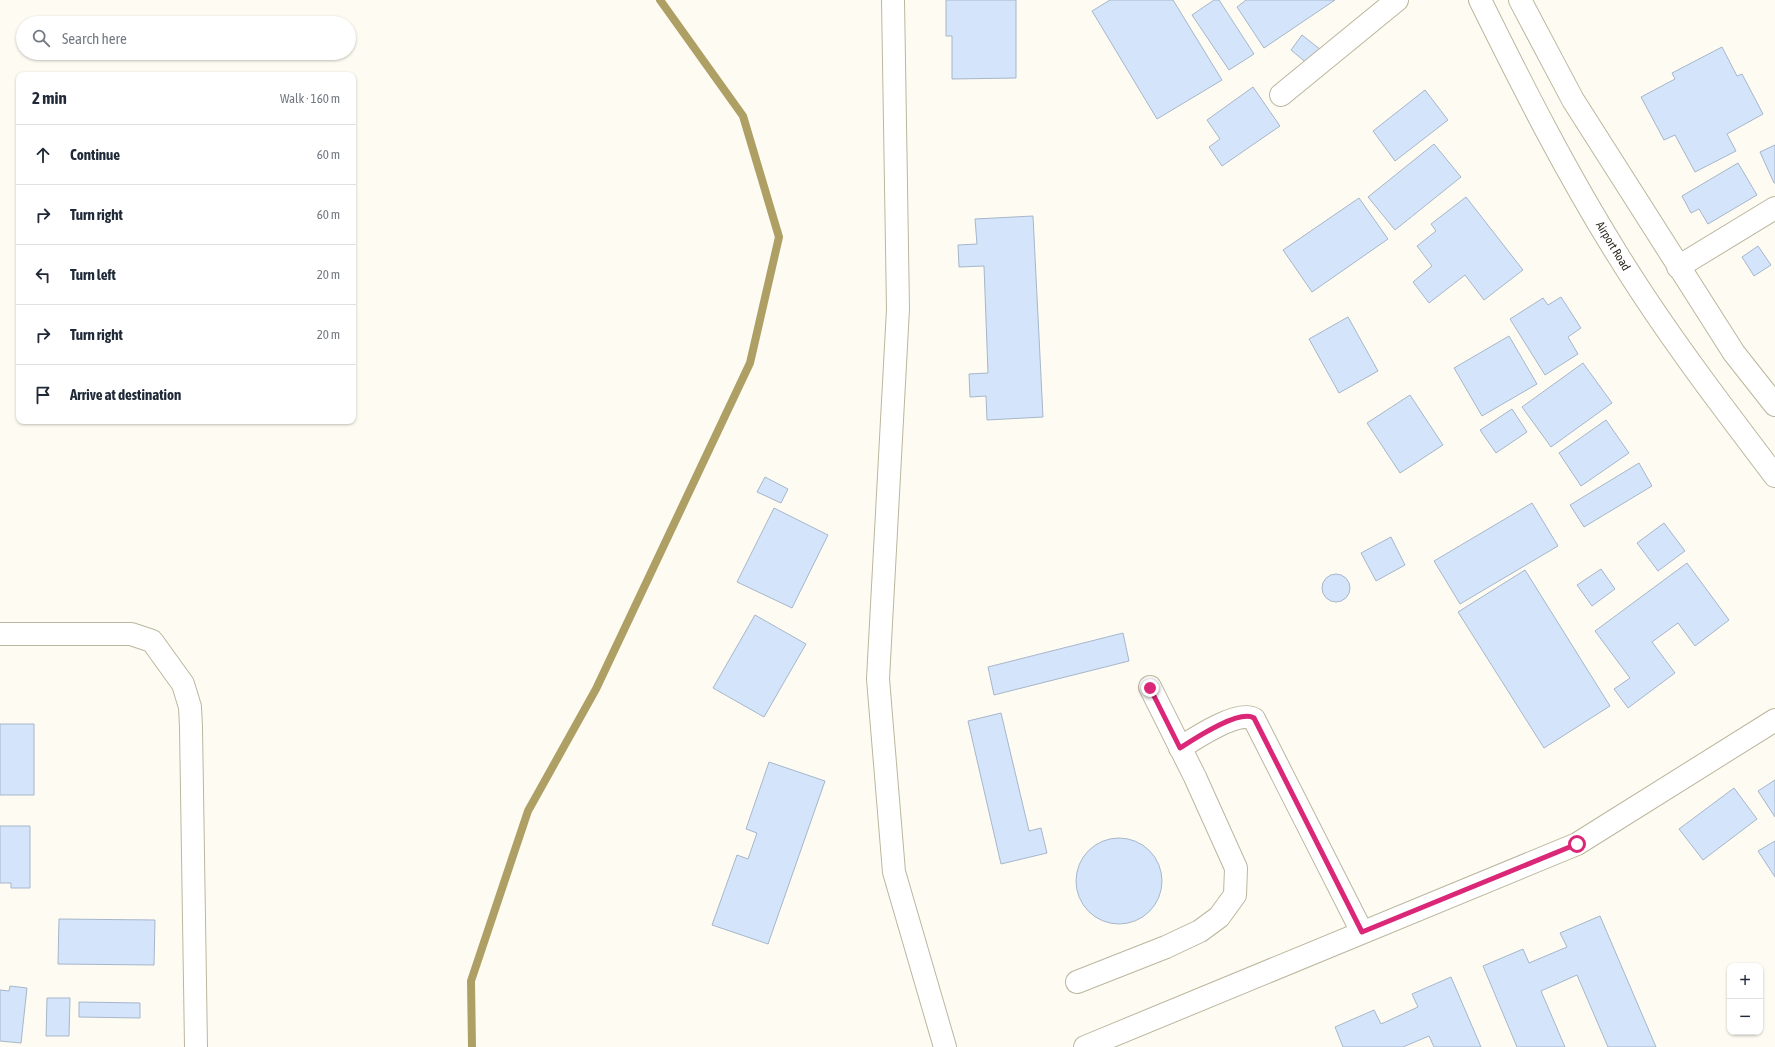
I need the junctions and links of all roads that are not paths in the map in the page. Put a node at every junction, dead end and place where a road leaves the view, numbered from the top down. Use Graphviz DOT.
graph roads {
  1 [pos="894,0"];
  2 [pos="1397,0"];
  3 [pos="1480,0"];
  4 [pos="1520,0"];
  5 [pos="1281,95"];
  6 [pos="1775,208"];
  7 [pos="1678,266"];
  8 [pos="1775,405"];
  9 [pos="1775,476"];
  10 [pos="0,634"];
  11 [pos="1150,688"];
  12 [pos="1775,720"];
  13 [pos="1180,748"];
  14 [pos="1362,932"];
  15 [pos="1077,982"];
  16 [pos="196,1047"];
  17 [pos="945,1047"];
  18 [pos="1085,1047"];
  1 -- 17 [label="street"];
  2 -- 5 [label="street"];
  3 -- 9 [label="street, Airport Road"];
  4 -- 7 [label="street"];
  6 -- 7 [label="street"];
  7 -- 8 [label="street"];
  10 -- 16 [label="street"];
  11 -- 13 [label="street"];
  12 -- 14 [label="street"];
  13 -- 14 [label="street"];
  13 -- 15 [label="street"];
  14 -- 18 [label="street"];
}
